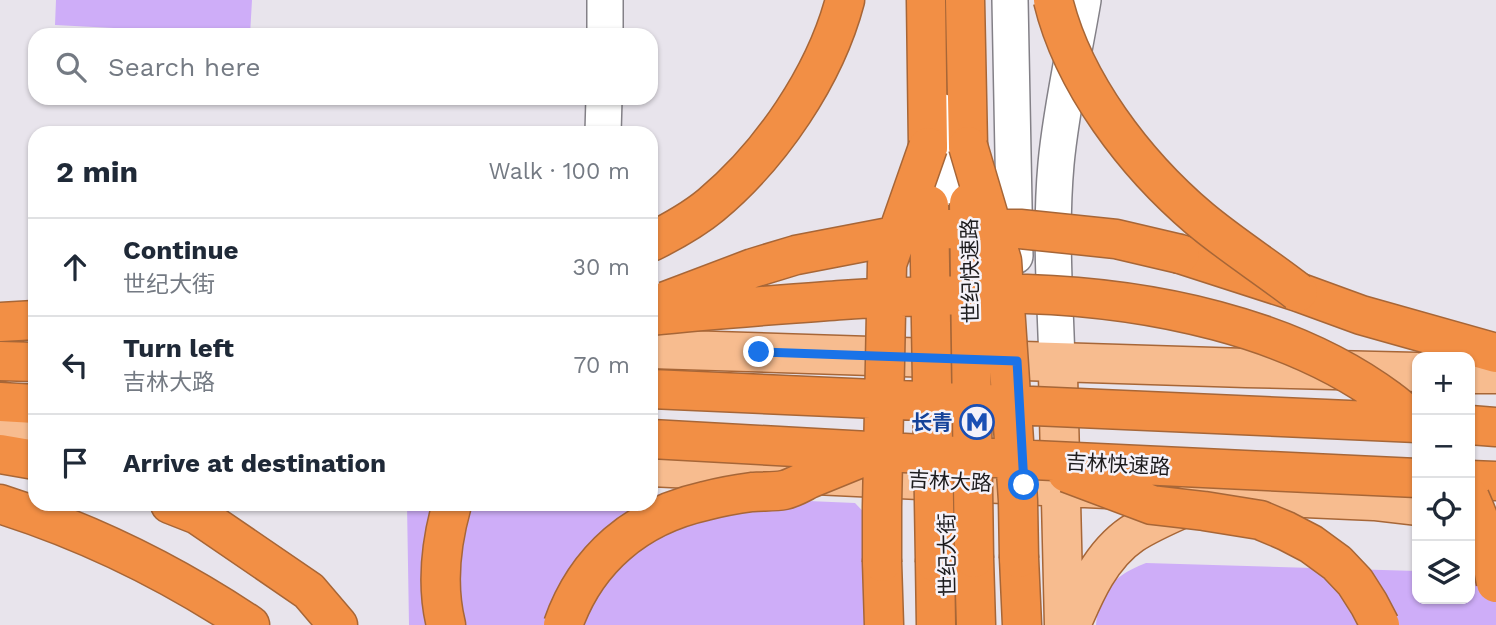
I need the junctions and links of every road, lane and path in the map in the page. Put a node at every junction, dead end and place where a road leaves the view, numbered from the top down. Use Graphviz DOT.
graph roads {
  1 [pos="605,0"];
  2 [pos="845,0"];
  3 [pos="926,0"];
  4 [pos="941,0"];
  5 [pos="965,0"];
  6 [pos="1010,0"];
  7 [pos="1053,0"];
  8 [pos="1083,0"];
  9 [pos="605,28"];
  10 [pos="1073,54"];
  11 [pos="604,105"];
  12 [pos="603,126"];
  13 [pos="968,146"];
  14 [pos="928,147"];
  15 [pos="658,238"];
  16 [pos="1298,292"];
  17 [pos="658,305"];
  18 [pos="658,315"];
  19 [pos="0,323"];
  20 [pos="28,323"];
  21 [pos="658,349"];
  22 [pos="1496,353"];
  23 [pos="948,358"];
  24 [pos="0,361"];
  25 [pos="1017,361"];
  26 [pos="28,362"];
  27 [pos="1057,362"];
  28 [pos="1412,372"];
  29 [pos="1475,374"];
  30 [pos="1496,374"];
  31 [pos="658,390"];
  32 [pos="0,402"];
  33 [pos="28,404"];
  34 [pos="1412,420"];
  35 [pos="1412,424"];
  36 [pos="1475,425"];
  37 [pos="1496,426"];
  38 [pos="0,433"];
  39 [pos="28,435"];
  40 [pos="658,439"];
  41 [pos="876,451"];
  42 [pos="0,454"];
  43 [pos="28,459"];
  44 [pos="658,467"];
  45 [pos="1039,477"];
  46 [pos="1412,478"];
  47 [pos="1475,480"];
  48 [pos="946,481"];
  49 [pos="1496,481"];
  50 [pos="1215,494"];
  51 [pos="0,503"];
  52 [pos="1412,505"];
  53 [pos="1475,509"];
  54 [pos="188,511"];
  55 [pos="450,511"];
  56 [pos="1475,513"];
  57 [pos="1496,515"];
  58 [pos="1496,583"];
  59 [pos="250,625"];
  60 [pos="338,625"];
  61 [pos="446,625"];
  62 [pos="563,625"];
  63 [pos="884,625"];
  64 [pos="936,625"];
  65 [pos="948,625"];
  66 [pos="976,625"];
  67 [pos="1023,625"];
  68 [pos="1064,625"];
  69 [pos="1070,625"];
  70 [pos="1380,625"];
  1 -- 9 [label="street"];
  2 -- 15 [label="highway"];
  3 -- 14 [label="highway, 世纪快速路"];
  4 -- 23 [label="street"];
  5 -- 13 [label="highway, 世纪快速路"];
  6 -- 25 [label="street"];
  7 -- 10 [label="highway, bridge"];
  8 -- 10 [label="street"];
  10 -- 16 [label="highway, bridge"];
  10 -- 27 [label="street"];
  11 -- 12 [label="street"];
  13 -- 66 [label="highway, 世纪快速路, bridge"];
  13 -- 67 [label="highway, bridge"];
  14 -- 63 [label="highway, bridge"];
  14 -- 64 [label="highway, 世纪快速路, bridge"];
  16 -- 17 [label="highway, bridge"];
  16 -- 22 [label="highway"];
  18 -- 34 [label="highway, bridge"];
  19 -- 20 [label="highway"];
  21 -- 23 [label="main road"];
  23 -- 25 [label="main road"];
  23 -- 48 [label="main road, 世纪大街"];
  24 -- 26 [label="highway"];
  25 -- 27 [label="main road"];
  25 -- 45 [label="main road"];
  27 -- 28 [label="main road"];
  27 -- 45 [label="main road"];
  29 -- 30 [label="main road"];
  31 -- 35 [label="highway, bridge"];
  32 -- 33 [label="highway"];
  36 -- 37 [label="highway"];
  38 -- 39 [label="main road"];
  40 -- 41 [label="highway, 吉林快速路, bridge"];
  41 -- 45 [label="highway, 吉林快速路, bridge"];
  41 -- 62 [label="highway, bridge"];
  42 -- 43 [label="highway"];
  44 -- 48 [label="main road, 吉林大路"];
  45 -- 46 [label="highway, 吉林快速路, bridge"];
  45 -- 48 [label="main road, 吉林大路"];
  45 -- 50 [label="main road, 吉林大路"];
  45 -- 67 [label="main road"];
  45 -- 68 [label="main road"];
  45 -- 70 [label="highway, bridge"];
  47 -- 49 [label="highway"];
  48 -- 65 [label="main road, 世纪大街"];
  50 -- 52 [label="main road, 吉林大路"];
  50 -- 69 [label="main road"];
  51 -- 59 [label="highway"];
  53 -- 58 [label="highway, bridge"];
  54 -- 60 [label="highway"];
  55 -- 61 [label="highway"];
  56 -- 57 [label="main road"];
}
